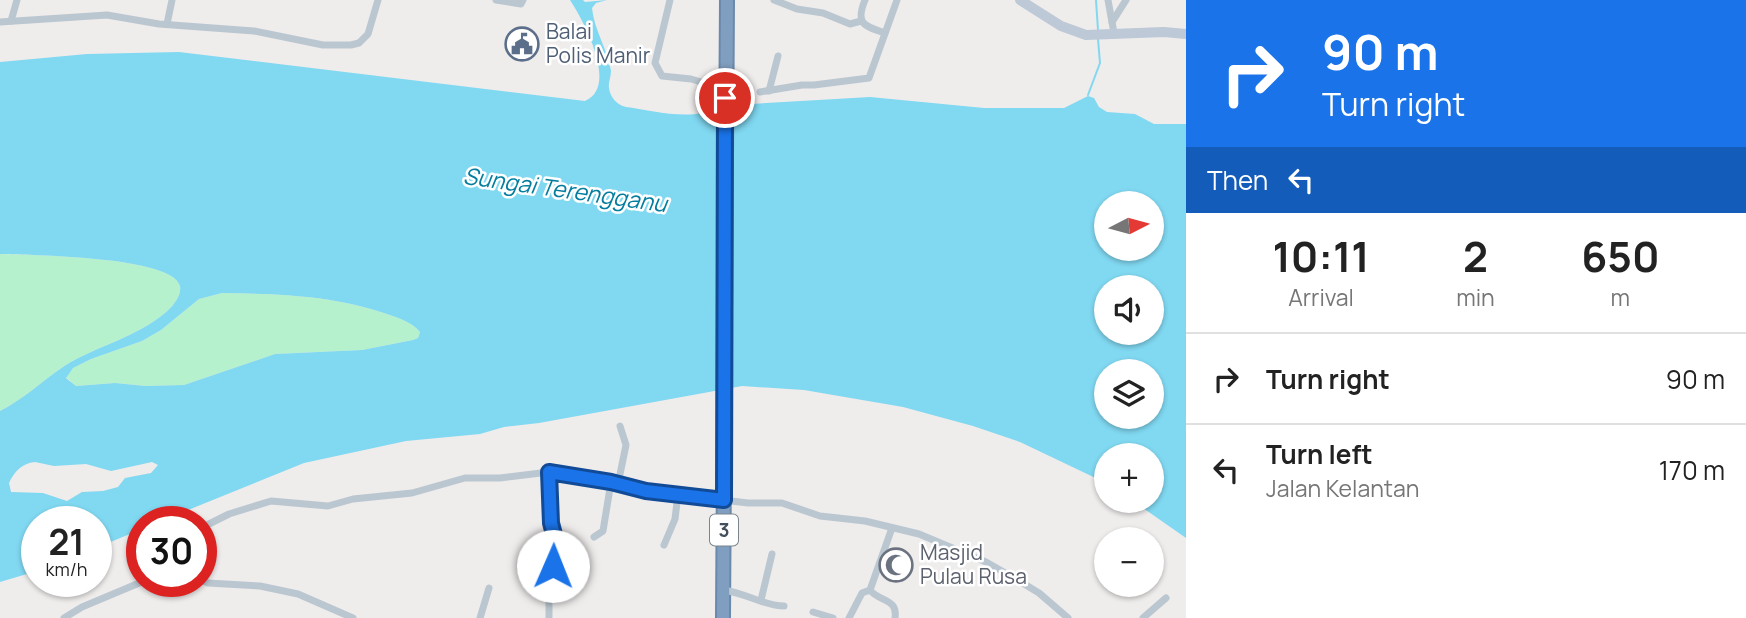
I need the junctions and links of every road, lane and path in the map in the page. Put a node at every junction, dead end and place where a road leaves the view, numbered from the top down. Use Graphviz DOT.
graph roads {
  1 [pos="17,0"];
  2 [pos="172,0"];
  3 [pos="378,0"];
  4 [pos="496,0"];
  5 [pos="523,0"];
  6 [pos="670,0"];
  7 [pos="727,0"];
  8 [pos="774,0"];
  9 [pos="865,0"];
  10 [pos="897,0"];
  11 [pos="1020,0"];
  12 [pos="1108,0"];
  13 [pos="1126,0"];
  14 [pos="861,21"];
  15 [pos="0,22"];
  16 [pos="11,22"];
  17 [pos="167,24"];
  18 [pos="1111,29"];
  19 [pos="885,33"];
  20 [pos="1186,34"];
  21 [pos="778,57"];
  22 [pos="701,82"];
  23 [pos="620,426"];
  24 [pos="549,472"];
  25 [pos="614,483"];
  26 [pos="678,494"];
  27 [pos="724,500"];
  28 [pos="217,520"];
  29 [pos="892,528"];
  30 [pos="594,537"];
  31 [pos="664,545"];
  32 [pos="772,554"];
  33 [pos="217,584"];
  34 [pos="489,588"];
  35 [pos="126,589"];
  36 [pos="723,590"];
  37 [pos="870,590"];
  38 [pos="1166,598"];
  39 [pos="761,600"];
  40 [pos="784,606"];
  41 [pos="813,612"];
  42 [pos="64,618"];
  43 [pos="353,618"];
  44 [pos="480,618"];
  45 [pos="549,618"];
  46 [pos="723,618"];
  47 [pos="833,618"];
  48 [pos="849,618"];
  49 [pos="895,618"];
  50 [pos="1068,618"];
  51 [pos="1143,618"];
  1 -- 16 [label="street"];
  2 -- 17 [label="street"];
  3 -- 17 [label="street"];
  4 -- 5 [label="street"];
  6 -- 22 [label="street"];
  7 -- 27 [label="highway, 3"];
  8 -- 14 [label="street"];
  9 -- 14 [label="street"];
  10 -- 19 [label="street"];
  11 -- 18 [label="street"];
  12 -- 18 [label="street"];
  13 -- 18 [label="street"];
  14 -- 19 [label="street"];
  15 -- 16 [label="street"];
  16 -- 17 [label="street"];
  18 -- 20 [label="street"];
  19 -- 21 [label="street"];
  23 -- 25 [label="street"];
  24 -- 25 [label="street"];
  24 -- 28 [label="street"];
  24 -- 45 [label="street"];
  25 -- 26 [label="street"];
  25 -- 30 [label="street"];
  26 -- 27 [label="street"];
  26 -- 31 [label="street"];
  27 -- 29 [label="street"];
  27 -- 36 [label="highway, 3"];
  29 -- 37 [label="street"];
  29 -- 50 [label="street"];
  32 -- 39 [label="street"];
  33 -- 43 [label="street"];
  34 -- 44 [label="street"];
  35 -- 42 [label="street"];
  36 -- 39 [label="street"];
  36 -- 46 [label="highway, 3"];
  37 -- 48 [label="street"];
  37 -- 49 [label="street"];
  38 -- 51 [label="street"];
  39 -- 40 [label="street"];
  41 -- 47 [label="street"];
}
